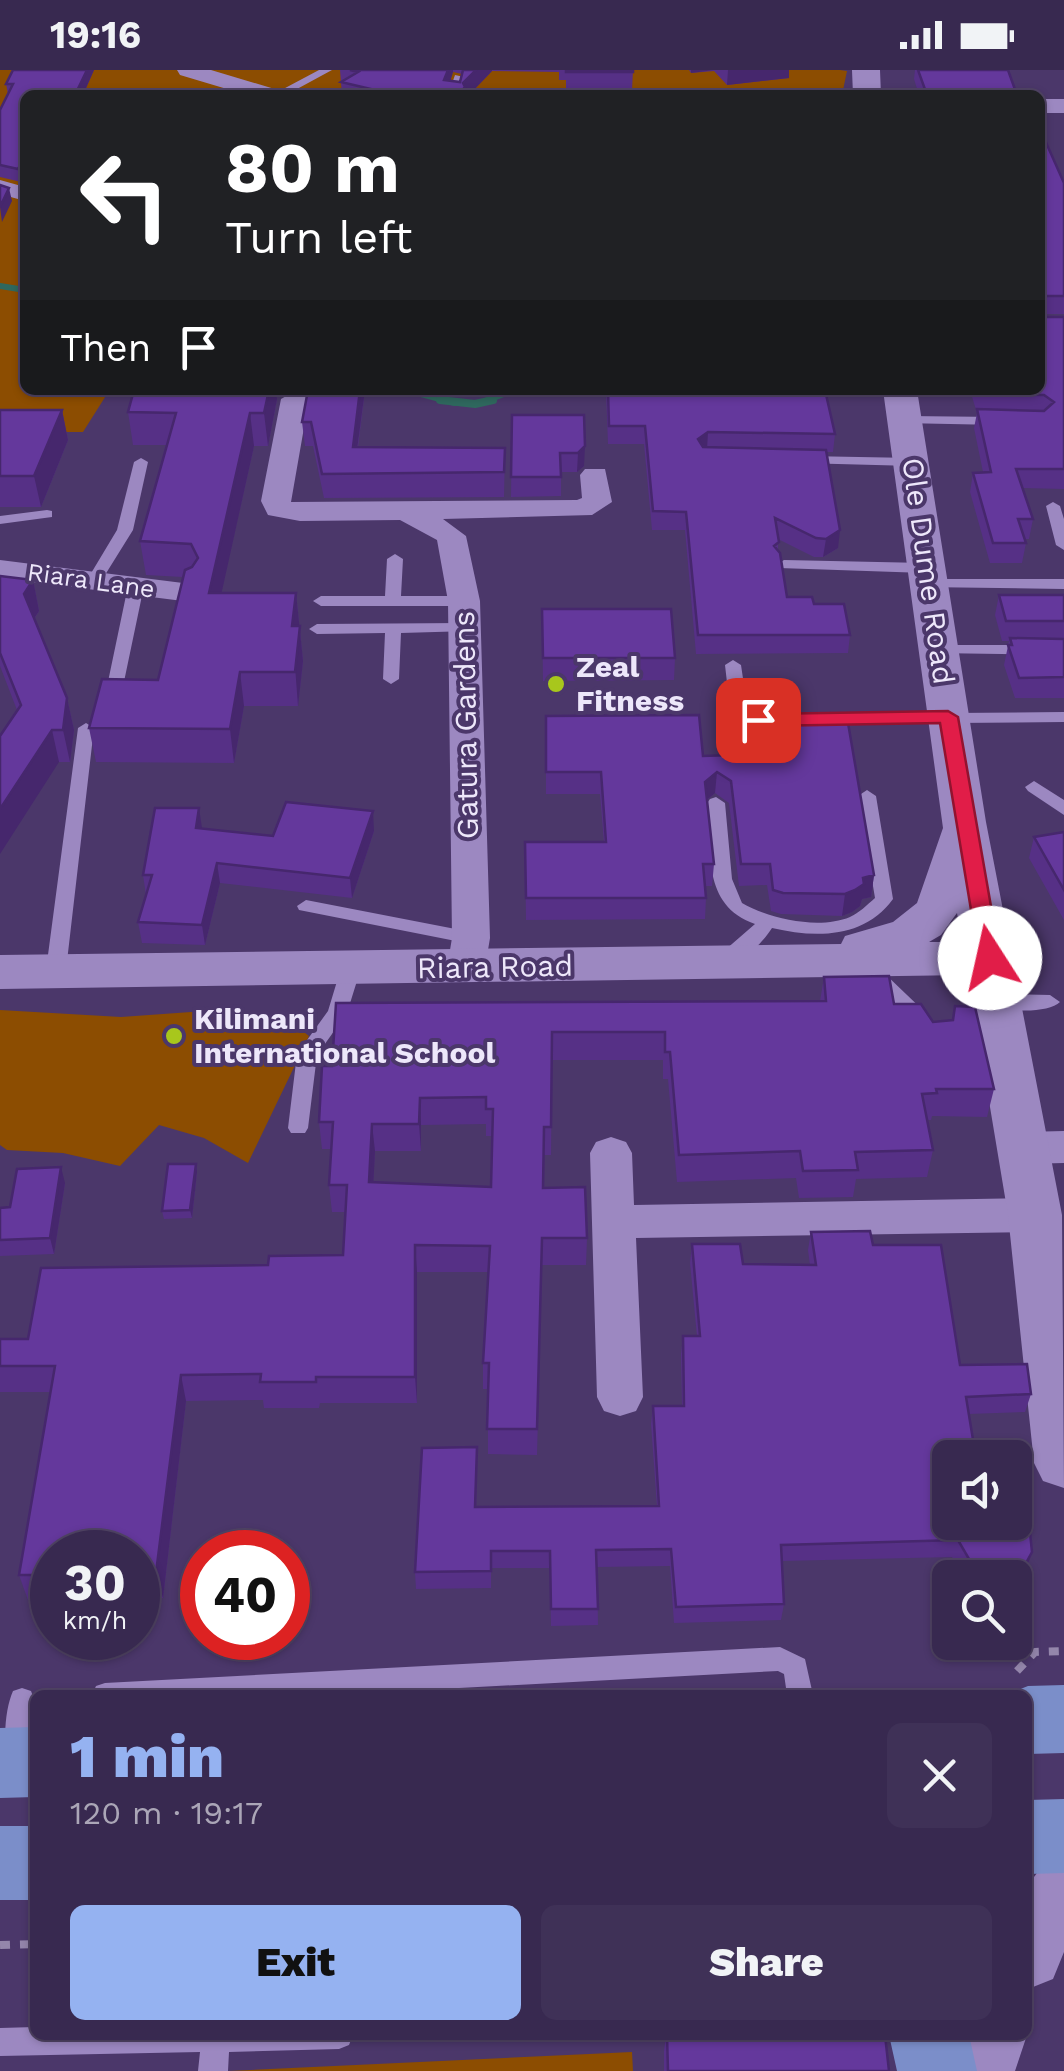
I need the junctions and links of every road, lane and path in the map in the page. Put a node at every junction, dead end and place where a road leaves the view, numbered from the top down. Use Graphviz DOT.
graph roads {
  1 [pos="327,70"];
  2 [pos="460,77"];
  3 [pos="189,79"];
  4 [pos="245,90"];
  5 [pos="288,90"];
  6 [pos="456,90"];
  7 [pos="295,399"];
  8 [pos="1021,422"];
  9 [pos="906,424"];
  10 [pos="782,459"];
  11 [pos="141,462"];
  12 [pos="595,475"];
  13 [pos="1053,506"];
  14 [pos="406,511"];
  15 [pos="47,514"];
  16 [pos="0,520"];
  17 [pos="1064,545"];
  18 [pos="394,558"];
  19 [pos="784,564"];
  20 [pos="4,575"];
  21 [pos="926,576"];
  22 [pos="95,580"];
  23 [pos="1064,584"];
  24 [pos="136,586"];
  25 [pos="183,592"];
  26 [pos="320,601"];
  27 [pos="393,601"];
  28 [pos="464,614"];
  29 [pos="393,628"];
  30 [pos="317,630"];
  31 [pos="940,650"];
  32 [pos="1064,650"];
  33 [pos="733,665"];
  34 [pos="391,679"];
  35 [pos="113,696"];
  36 [pos="1064,717"];
  37 [pos="949,725"];
  38 [pos="86,728"];
  39 [pos="1064,730"];
  40 [pos="1034,788"];
  41 [pos="868,796"];
  42 [pos="716,804"];
  43 [pos="1064,808"];
  44 [pos="964,822"];
  45 [pos="306,906"];
  46 [pos="765,923"];
  47 [pos="468,953"];
  48 [pos="809,961"];
  49 [pos="870,961"];
  50 [pos="724,962"];
  51 [pos="351,968"];
  52 [pos="56,970"];
  53 [pos="0,972"];
  54 [pos="993,980"];
  55 [pos="1050,1002"];
  56 [pos="936,1041"];
  57 [pos="298,1128"];
  58 [pos="1044,1148"];
  59 [pos="611,1153"];
  60 [pos="1035,1215"];
  61 [pos="615,1222"];
  62 [pos="620,1397"];
  63 [pos="1064,1463"];
  64 [pos="200,1690"];
  65 [pos="799,1690"];
  66 [pos="1064,1718"];
  67 [pos="1032,1720"];
  68 [pos="1064,1836"];
  69 [pos="1032,1837"];
  70 [pos="30,1862"];
  71 [pos="0,1864"];
  72 [pos="1064,1893"];
  73 [pos="30,1944"];
  74 [pos="0,1945"];
  75 [pos="1032,1945"];
  76 [pos="58,2040"];
  77 [pos="216,2040"];
  78 [pos="930,2040"];
  79 [pos="989,2040"];
  80 [pos="0,2042"];
  81 [pos="213,2071"];
  82 [pos="936,2071"];
  83 [pos="979,2071"];
  1 -- 5 [label="lane"];
  2 -- 6 [label="lane"];
  3 -- 4 [label="street"];
  7 -- 14 [label="street"];
  8 -- 9 [label="lane"];
  9 -- 10 [label="lane"];
  9 -- 21 [label="street, Ole Dume Road"];
  11 -- 22 [label="lane"];
  12 -- 14 [label="street"];
  13 -- 17 [label="lane"];
  14 -- 28 [label="street, Gatura Gardens"];
  15 -- 16 [label="lane"];
  18 -- 27 [label="lane"];
  19 -- 21 [label="lane"];
  20 -- 22 [label="street, Riara Lane"];
  21 -- 23 [label="lane"];
  21 -- 31 [label="street, Ole Dume Road"];
  22 -- 24 [label="street, Riara Lane"];
  24 -- 25 [label="street, Riara Lane"];
  24 -- 35 [label="lane"];
  26 -- 27 [label="lane"];
  27 -- 28 [label="lane"];
  28 -- 29 [label="lane"];
  28 -- 47 [label="street, Gatura Gardens"];
  29 -- 30 [label="lane"];
  29 -- 34 [label="lane"];
  31 -- 32 [label="lane"];
  31 -- 37 [label="street, Ole Dume Road"];
  33 -- 37 [label="lane"];
  36 -- 37 [label="lane"];
  37 -- 39 [label="lane"];
  37 -- 44 [label="street, Ole Dume Road"];
  38 -- 52 [label="lane"];
  40 -- 43 [label="lane"];
  41 -- 46 [label="lane"];
  42 -- 46 [label="lane"];
  44 -- 48 [label="street"];
  44 -- 54 [label="street, Ole Dume Road"];
  45 -- 47 [label="lane"];
  46 -- 50 [label="lane"];
  47 -- 50 [label="street, Riara Road"];
  47 -- 51 [label="street, Riara Road"];
  48 -- 49 [label="street, Riara Road"];
  48 -- 50 [label="street, Riara Road"];
  49 -- 54 [label="street, Riara Road"];
  49 -- 56 [label="lane"];
  51 -- 52 [label="street, Riara Road"];
  51 -- 57 [label="lane"];
  52 -- 53 [label="street, Riara Road"];
  54 -- 55 [label="lane"];
  54 -- 58 [label="street, Ole Dume Road"];
  58 -- 60 [label="street, Ole Dume Road"];
  59 -- 61 [label="street"];
  60 -- 61 [label="street"];
  60 -- 63 [label="street, Ole Dume Road"];
  61 -- 62 [label="street"];
  64 -- 65 [label="lane"];
  66 -- 67 [label="main road"];
  68 -- 69 [label="main road"];
  70 -- 71 [label="main road"];
  72 -- 75 [label="street"];
  73 -- 74 [label="path"];
  76 -- 80 [label="lane"];
  77 -- 81 [label="lane"];
  78 -- 82 [label="main road"];
  79 -- 83 [label="street"];
}
